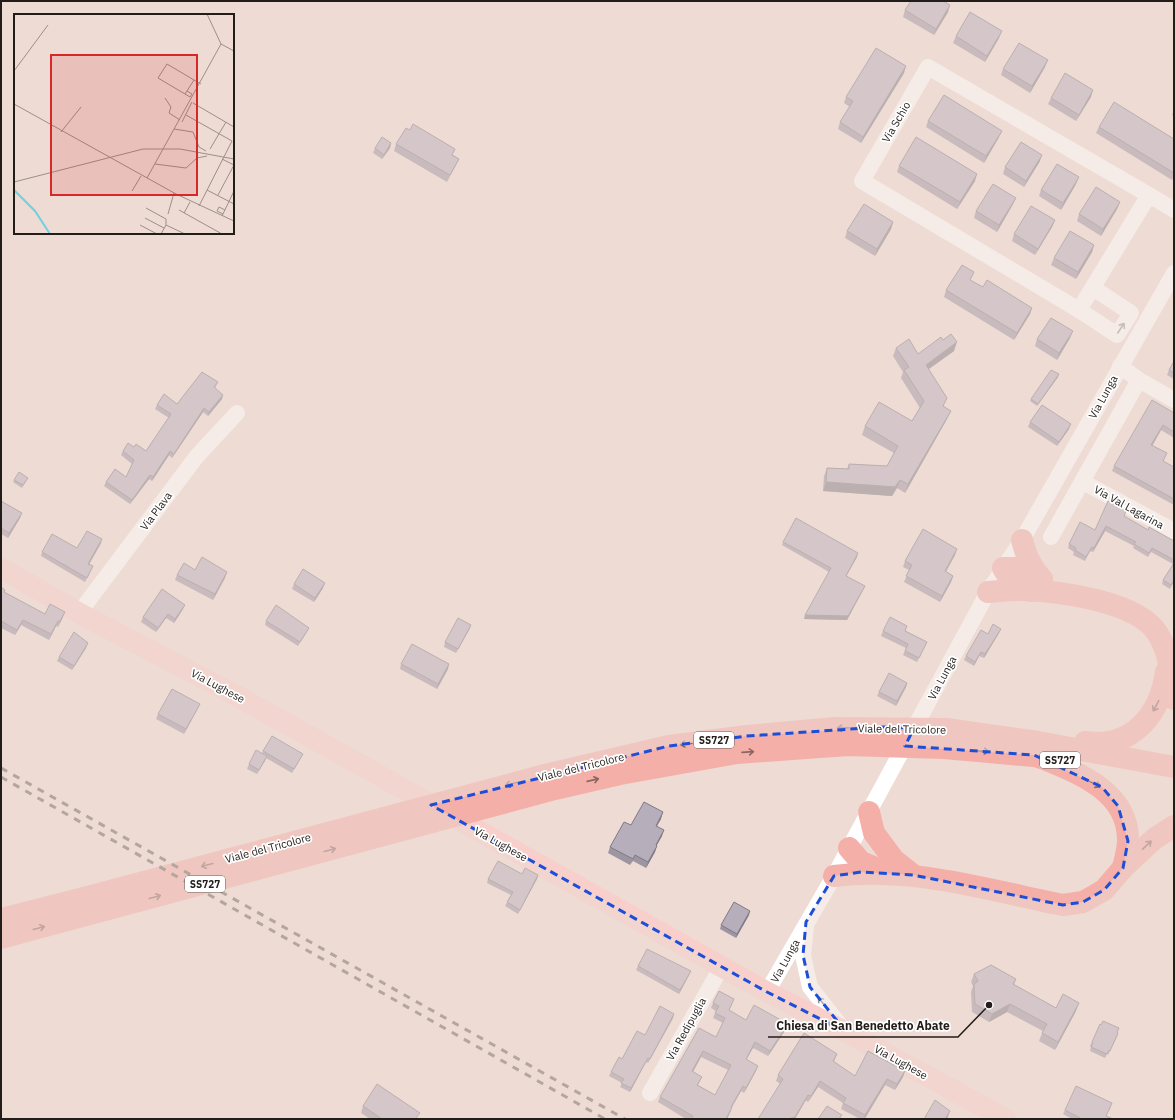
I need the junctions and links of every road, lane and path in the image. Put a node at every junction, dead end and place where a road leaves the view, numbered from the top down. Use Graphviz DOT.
graph roads {
  1 [pos="1149,195"];
  2 [pos="1174,210"];
  3 [pos="1174,273"];
  4 [pos="1093,288"];
  5 [pos="1079,310"];
  6 [pos="1120,366"];
  7 [pos="1138,380"];
  8 [pos="1174,400"];
  9 [pos="237,413"];
  10 [pos="1083,482"];
  11 [pos="1174,532"];
  12 [pos="1052,537"];
  13 [pos="1022,540"];
  14 [pos="1,568"];
  15 [pos="1003,568"];
  16 [pos="1038,586"];
  17 [pos="988,592"];
  18 [pos="79,612"];
  19 [pos="1168,655"];
  20 [pos="1174,699"];
  21 [pos="1036,748"];
  22 [pos="1174,767"];
  23 [pos="1174,780"];
  24 [pos="552,781"];
  25 [pos="869,812"];
  26 [pos="1174,826"];
  27 [pos="849,848"];
  28 [pos="892,866"];
  29 [pos="1123,868"];
  30 [pos="834,876"];
  31 [pos="1,919"];
  32 [pos="806,922"];
  33 [pos="1,938"];
  34 [pos="722,966"];
  35 [pos="768,992"];
  36 [pos="846,1032"];
  37 [pos="650,1094"];
  38 [pos="996,1116"];
  1 -- 2 [label="street, Via Schio"];
  1 -- 4 [label="street"];
  1 -- 5 [label="street, Via Schio"];
  3 -- 6 [label="street, Via Lunga"];
  4 -- 5 [label="street"];
  5 -- 4 [label="street, Via Schio, one-way"];
  6 -- 7 [label="street, Via Lunga"];
  6 -- 13 [label="street, Via Lunga"];
  7 -- 8 [label="street"];
  7 -- 10 [label="street, Via Lunga"];
  9 -- 18 [label="street, Via Plava"];
  10 -- 11 [label="street, Via Val Lagarina"];
  10 -- 12 [label="street, Via Lunga"];
  13 -- 15 [label="street, Via Lunga"];
  13 -- 16 [label="highway"];
  14 -- 18 [label="main road, Via Lughese"];
  15 -- 16 [label="highway"];
  15 -- 17 [label="street, Via Lunga"];
  16 -- 17 [label="highway"];
  16 -- 19 [label="highway"];
  17 -- 25 [label="street, Via Lunga"];
  18 -- 34 [label="main road, Via Lughese"];
  19 -- 20 [label="highway"];
  19 -- 21 [label="highway, one-way"];
  21 -- 22 [label="highway, Viale del Tricolore / SS727"];
  21 -- 23 [label="highway, Viale del Tricolore / SS727"];
  21 -- 24 [label="highway, Viale del Tricolore / SS727"];
  21 -- 29 [label="highway, one-way"];
  24 -- 31 [label="highway, Viale del Tricolore / SS727, one-way"];
  33 -- 24 [label="highway, Viale del Tricolore / SS727, one-way"];
  25 -- 27 [label="street, Via Lunga"];
  25 -- 28 [label="highway"];
  29 -- 26 [label="highway, one-way"];
  27 -- 28 [label="highway"];
  27 -- 30 [label="street, Via Lunga"];
  28 -- 29 [label="highway"];
  28 -- 30 [label="highway"];
  30 -- 32 [label="street, Via Lunga"];
  32 -- 35 [label="street, Via Lunga"];
  36 -- 32 [label="street, one-way"];
  34 -- 35 [label="main road, Via Lughese"];
  34 -- 37 [label="street, Via Redipuglia"];
  35 -- 36 [label="main road, Via Lughese"];
  36 -- 38 [label="main road, Via Lughese"];
}
